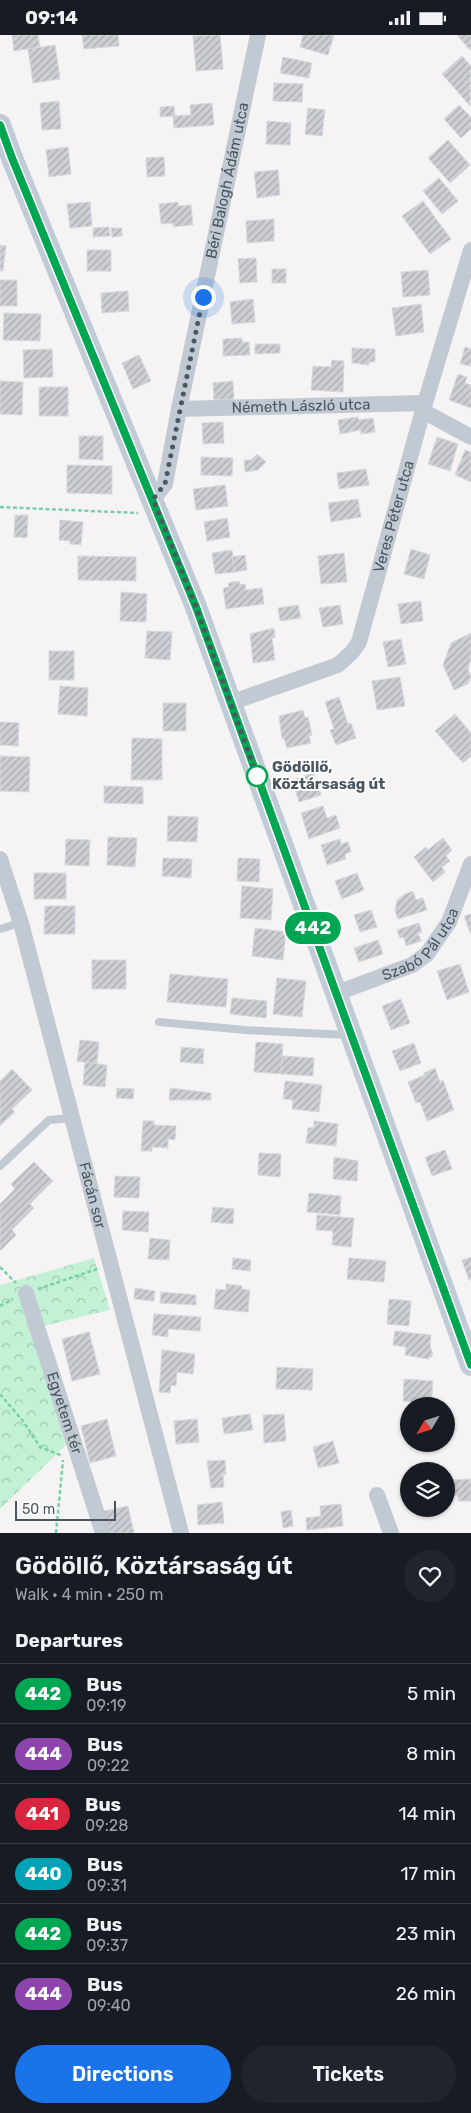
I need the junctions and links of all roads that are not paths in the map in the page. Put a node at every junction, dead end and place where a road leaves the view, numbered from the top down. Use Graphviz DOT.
graph roads {
  1 [pos="258,35"];
  2 [pos="0,125"];
  3 [pos="471,250"];
  4 [pos="424,407"];
  5 [pos="179,409"];
  6 [pos="471,437"];
  7 [pos="156,506"];
  8 [pos="230,703"];
  9 [pos="0,859"];
  10 [pos="471,864"];
  11 [pos="21,923"];
  12 [pos="0,929"];
  13 [pos="337,993"];
  14 [pos="159,1023"];
  15 [pos="353,1035"];
  16 [pos="72,1118"];
  17 [pos="0,1166"];
  18 [pos="26,1293"];
  19 [pos="469,1353"];
  20 [pos="377,1495"];
  21 [pos="103,1533"];
  22 [pos="181,1533"];
  23 [pos="391,1533"];
  1 -- 5 [label="street, Béri Balogh Ádám utca"];
  2 -- 7 [label="main road"];
  3 -- 4 [label="street, Veres Péter utca"];
  4 -- 5 [label="street, Németh László utca"];
  4 -- 6 [label="street, Németh László utca"];
  4 -- 8 [label="street, Veres Péter utca"];
  5 -- 7 [label="street, Béri Balogh Ádám utca"];
  7 -- 8 [label="main road"];
  8 -- 13 [label="main road"];
  9 -- 11 [label="street, Fácán sor"];
  10 -- 13 [label="street, Szabó Pál utca"];
  11 -- 12 [label="lane"];
  11 -- 16 [label="street, Fácán sor"];
  13 -- 15 [label="main road"];
  14 -- 15 [label="lane"];
  15 -- 19 [label="main road"];
  16 -- 17 [label="lane"];
  16 -- 22 [label="street, Fácán sor"];
  18 -- 21 [label="street, Egyetem tér"];
  20 -- 23 [label="street"];
}
